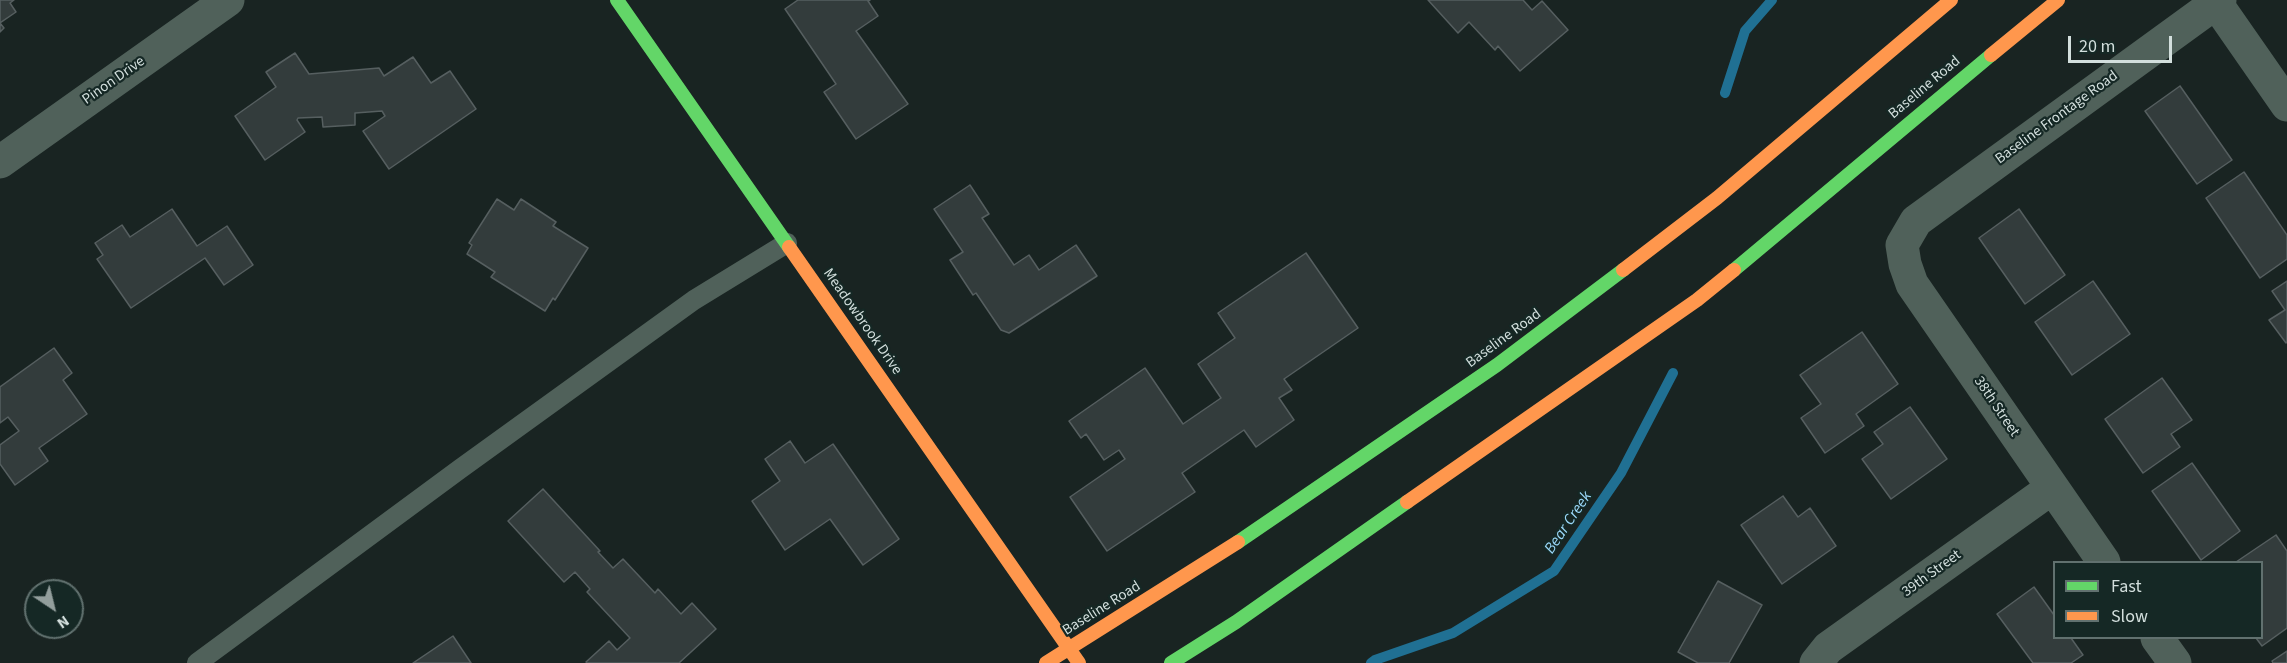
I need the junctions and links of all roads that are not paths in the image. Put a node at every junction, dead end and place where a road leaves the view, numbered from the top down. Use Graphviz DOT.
graph roads {
  1 [pos="228,0"];
  2 [pos="617,0"];
  3 [pos="1951,0"];
  4 [pos="2058,0"];
  5 [pos="2216,1"];
  6 [pos="2287,105"];
  7 [pos="0,162"];
  8 [pos="787,243"];
  9 [pos="1902,245"];
  10 [pos="2052,488"];
  11 [pos="2103,561"];
  12 [pos="2158,639"];
  13 [pos="1070,648"];
  14 [pos="197,663"];
  15 [pos="1046,663"];
  16 [pos="1079,663"];
  17 [pos="1171,663"];
  18 [pos="1816,663"];
  19 [pos="2175,663"];
  1 -- 7 [label="street, Pinon Drive"];
  2 -- 8 [label="main road, Meadowbrook Drive"];
  3 -- 13 [label="main road, Baseline Road"];
  4 -- 17 [label="main road, Baseline Road"];
  5 -- 6 [label="street"];
  5 -- 9 [label="street, Baseline Frontage Road"];
  8 -- 13 [label="main road, Meadowbrook Drive"];
  8 -- 14 [label="lane"];
  9 -- 10 [label="street, 38th Street"];
  10 -- 11 [label="street, 38th Street"];
  10 -- 18 [label="street, 39th Street"];
  12 -- 19 [label="street"];
  13 -- 15 [label="main road, Baseline Road"];
  13 -- 16 [label="main road, Meadowbrook Drive"];
}
